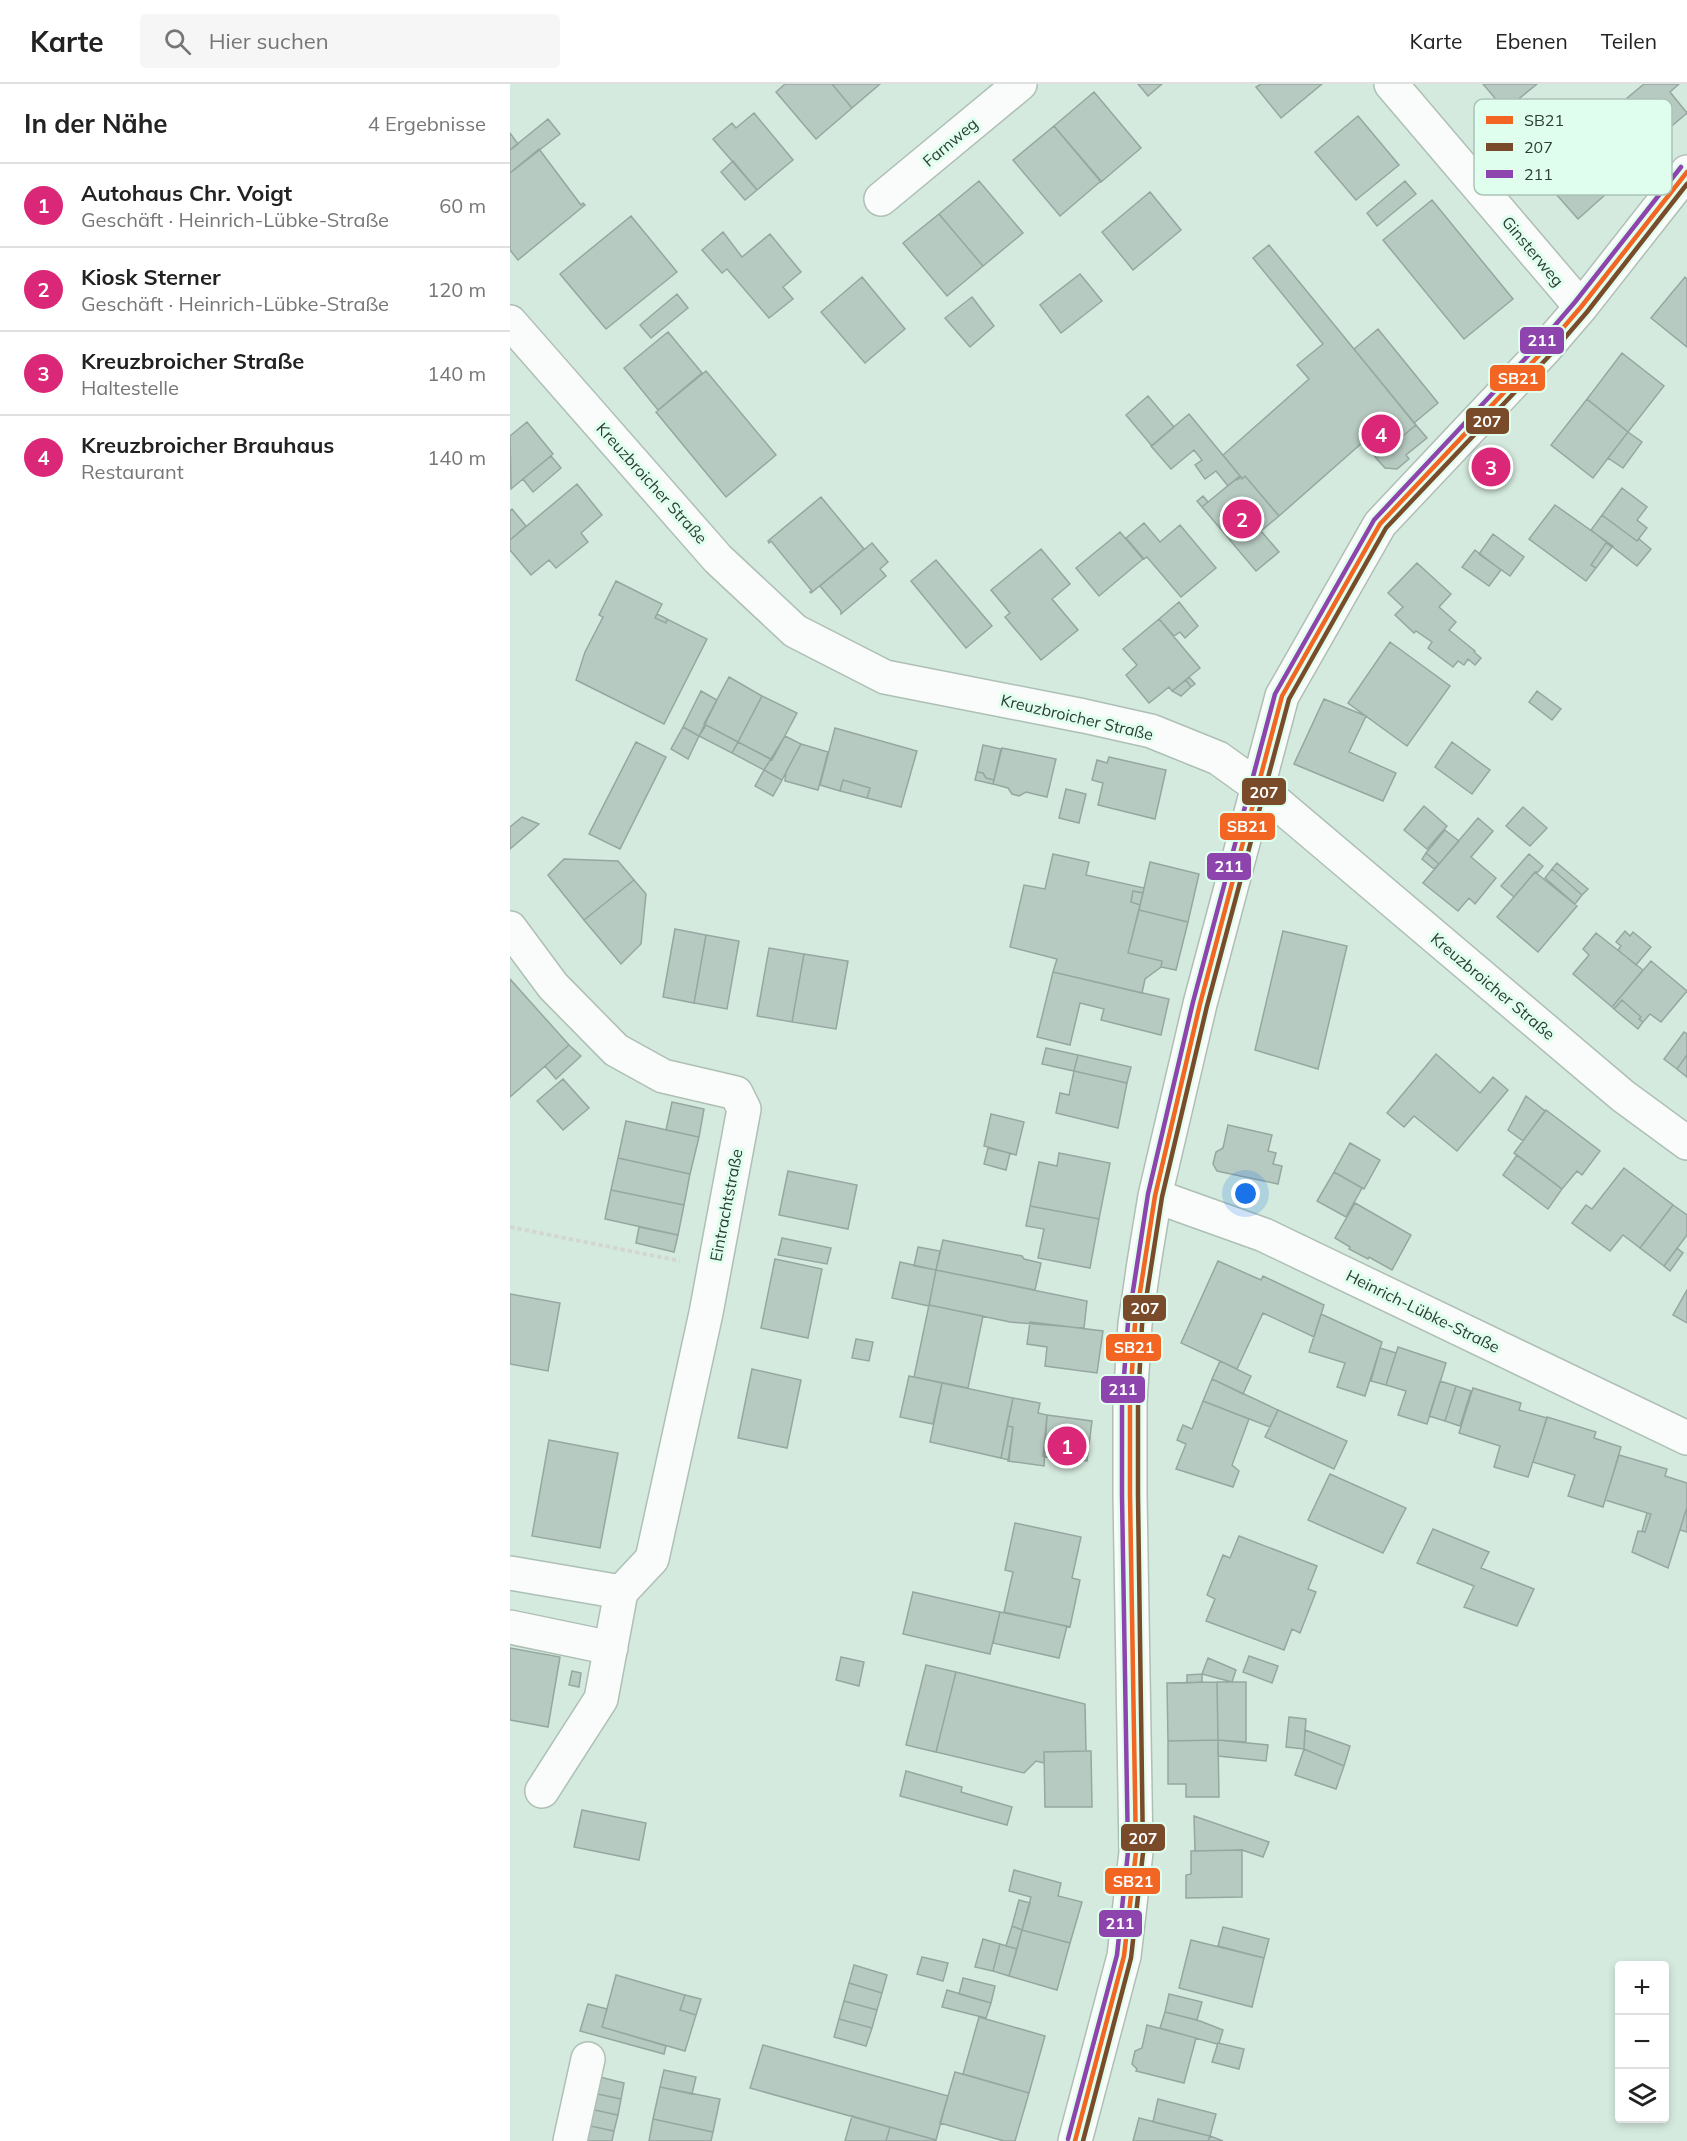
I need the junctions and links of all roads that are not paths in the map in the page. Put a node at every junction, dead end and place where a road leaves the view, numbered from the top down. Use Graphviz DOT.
graph roads {
  1 [pos="1020,84"];
  2 [pos="1391,84"];
  3 [pos="1687,172"];
  4 [pos="1474,181"];
  5 [pos="1672,191"];
  6 [pos="1486,195"];
  7 [pos="1669,195"];
  8 [pos="881,199"];
  9 [pos="1581,307"];
  10 [pos="510,322"];
  11 [pos="1257,786"];
  12 [pos="510,928"];
  13 [pos="1687,1143"];
  14 [pos="1155,1196"];
  15 [pos="1687,1438"];
  16 [pos="510,1573"];
  17 [pos="621,1592"];
  18 [pos="510,1627"];
  19 [pos="611,1648"];
  20 [pos="543,1791"];
  21 [pos="588,2059"];
  22 [pos="570,2141"];
  23 [pos="1075,2141"];
  1 -- 8 [label="street, Farnweg"];
  2 -- 4 [label="street, Ginsterweg"];
  3 -- 5 [label="street"];
  6 -- 9 [label="street, Ginsterweg"];
  7 -- 9 [label="street"];
  9 -- 11 [label="street"];
  10 -- 11 [label="street, Kreuzbroicher Straße"];
  11 -- 13 [label="street, Kreuzbroicher Straße"];
  11 -- 14 [label="street"];
  12 -- 17 [label="street, Eintrachtstraße"];
  14 -- 15 [label="street, Heinrich-Lübke-Straße"];
  14 -- 23 [label="street"];
  16 -- 17 [label="street"];
  17 -- 19 [label="street"];
  18 -- 19 [label="street"];
  19 -- 20 [label="street"];
  21 -- 22 [label="street"];
}
